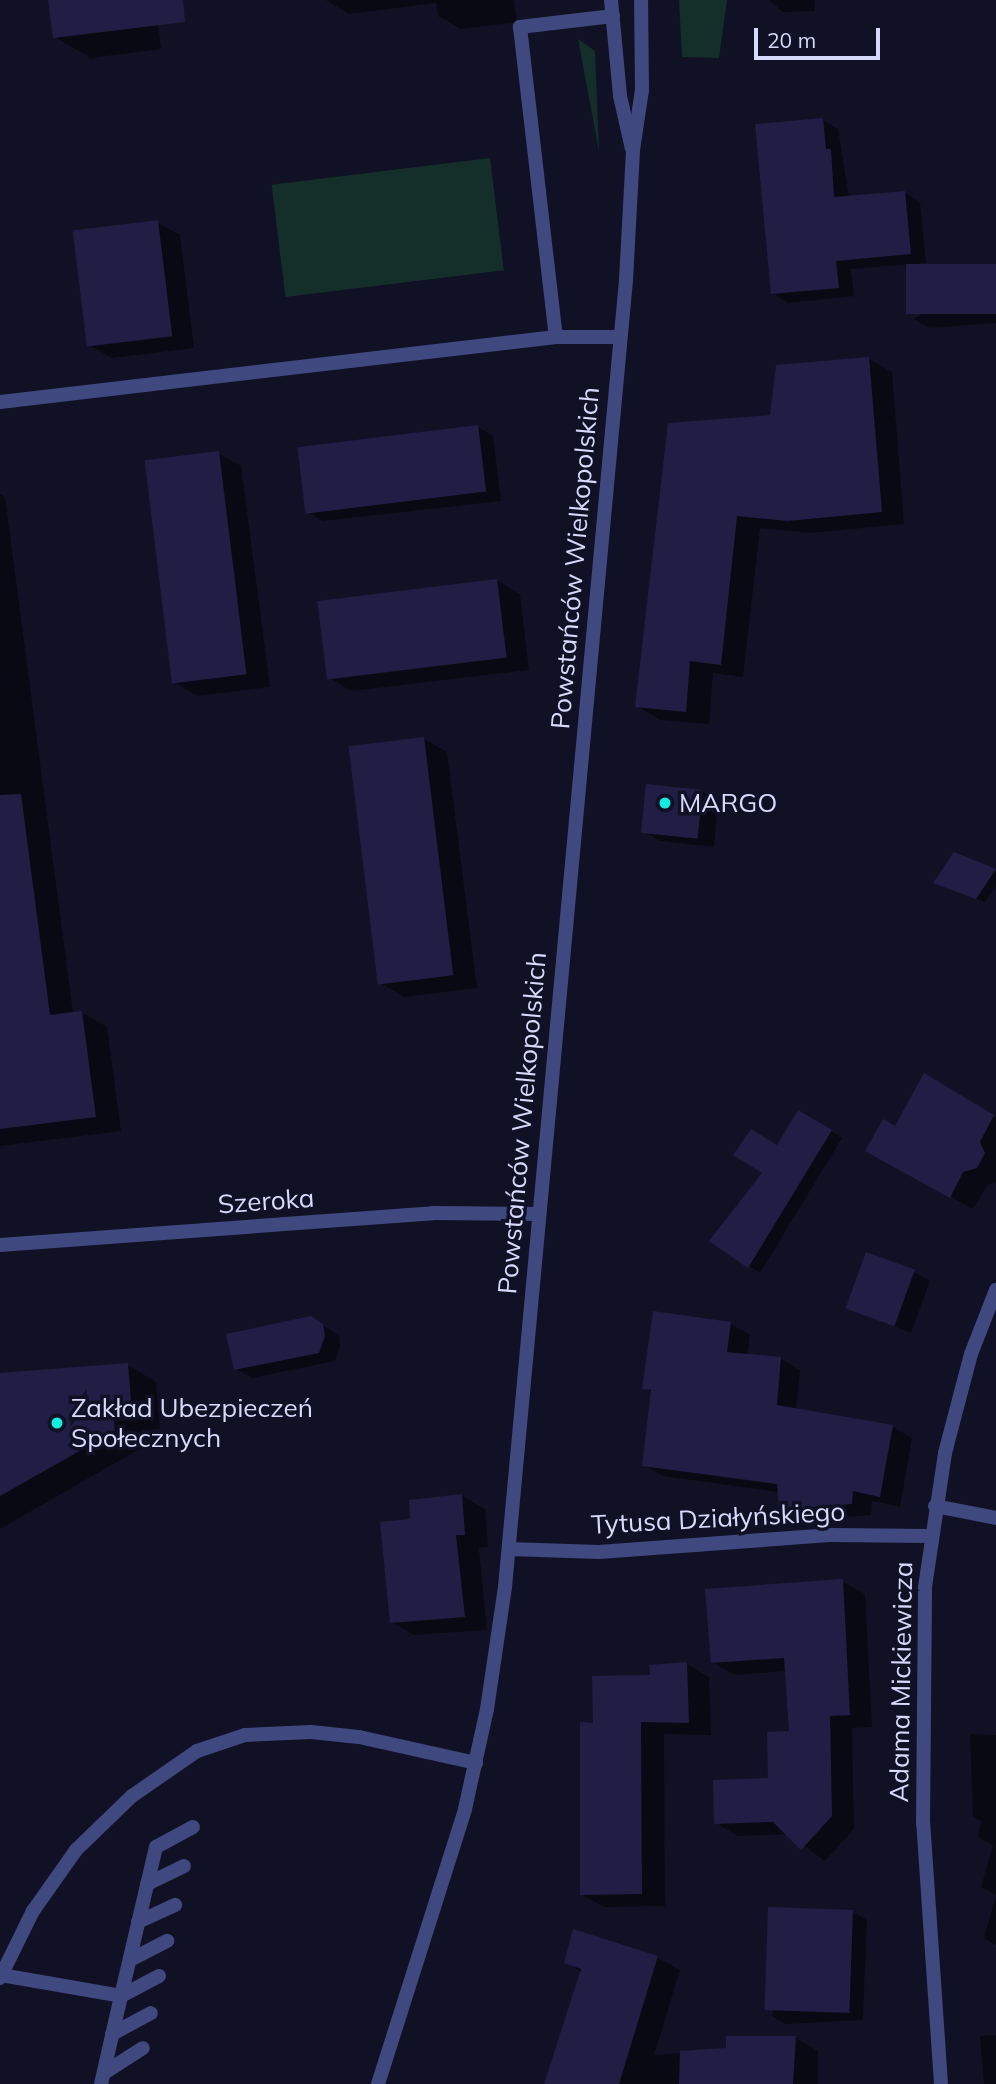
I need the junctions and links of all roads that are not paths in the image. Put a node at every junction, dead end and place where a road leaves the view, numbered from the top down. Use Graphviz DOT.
graph roads {
  1 [pos="611,0"];
  2 [pos="641,0"];
  3 [pos="613,16"];
  4 [pos="633,150"];
  5 [pos="556,337"];
  6 [pos="620,337"];
  7 [pos="0,402"];
  8 [pos="537,1214"];
  9 [pos="0,1245"];
  10 [pos="996,1290"];
  11 [pos="935,1506"];
  12 [pos="996,1518"];
  13 [pos="929,1536"];
  14 [pos="509,1549"];
  15 [pos="476,1763"];
  16 [pos="193,1827"];
  17 [pos="184,1866"];
  18 [pos="147,1884"];
  19 [pos="175,1905"];
  20 [pos="138,1922"];
  21 [pos="167,1941"];
  22 [pos="130,1960"];
  23 [pos="0,1976"];
  24 [pos="159,1976"];
  25 [pos="121,1996"];
  26 [pos="151,2013"];
  27 [pos="112,2034"];
  28 [pos="143,2048"];
  29 [pos="102,2078"];
  30 [pos="378,2084"];
  31 [pos="941,2084"];
  1 -- 3 [label="street, Powstańców Wielkopolskich"];
  2 -- 4 [label="street, Powstańców Wielkopolskich"];
  3 -- 4 [label="street, Powstańców Wielkopolskich"];
  3 -- 5 [label="street"];
  4 -- 6 [label="street, Powstańców Wielkopolskich"];
  5 -- 6 [label="street"];
  5 -- 7 [label="street"];
  6 -- 8 [label="street, Powstańców Wielkopolskich"];
  8 -- 9 [label="street, Szeroka"];
  8 -- 14 [label="street, Powstańców Wielkopolskich"];
  10 -- 11 [label="street, Adama Mickiewicza"];
  11 -- 12 [label="street"];
  11 -- 13 [label="street, Adama Mickiewicza"];
  13 -- 14 [label="street, Tytusa Działyńskiego"];
  13 -- 31 [label="street, Adama Mickiewicza"];
  14 -- 15 [label="street, Powstańców Wielkopolskich"];
  15 -- 23 [label="street"];
  15 -- 30 [label="street, Powstańców Wielkopolskich"];
  16 -- 18 [label="street"];
  17 -- 18 [label="street"];
  18 -- 20 [label="street"];
  19 -- 20 [label="street"];
  20 -- 22 [label="street"];
  21 -- 22 [label="street"];
  22 -- 25 [label="street"];
  23 -- 25 [label="street"];
  24 -- 25 [label="street"];
  25 -- 27 [label="street"];
  26 -- 27 [label="street"];
  27 -- 29 [label="street"];
  28 -- 29 [label="street"];
}
